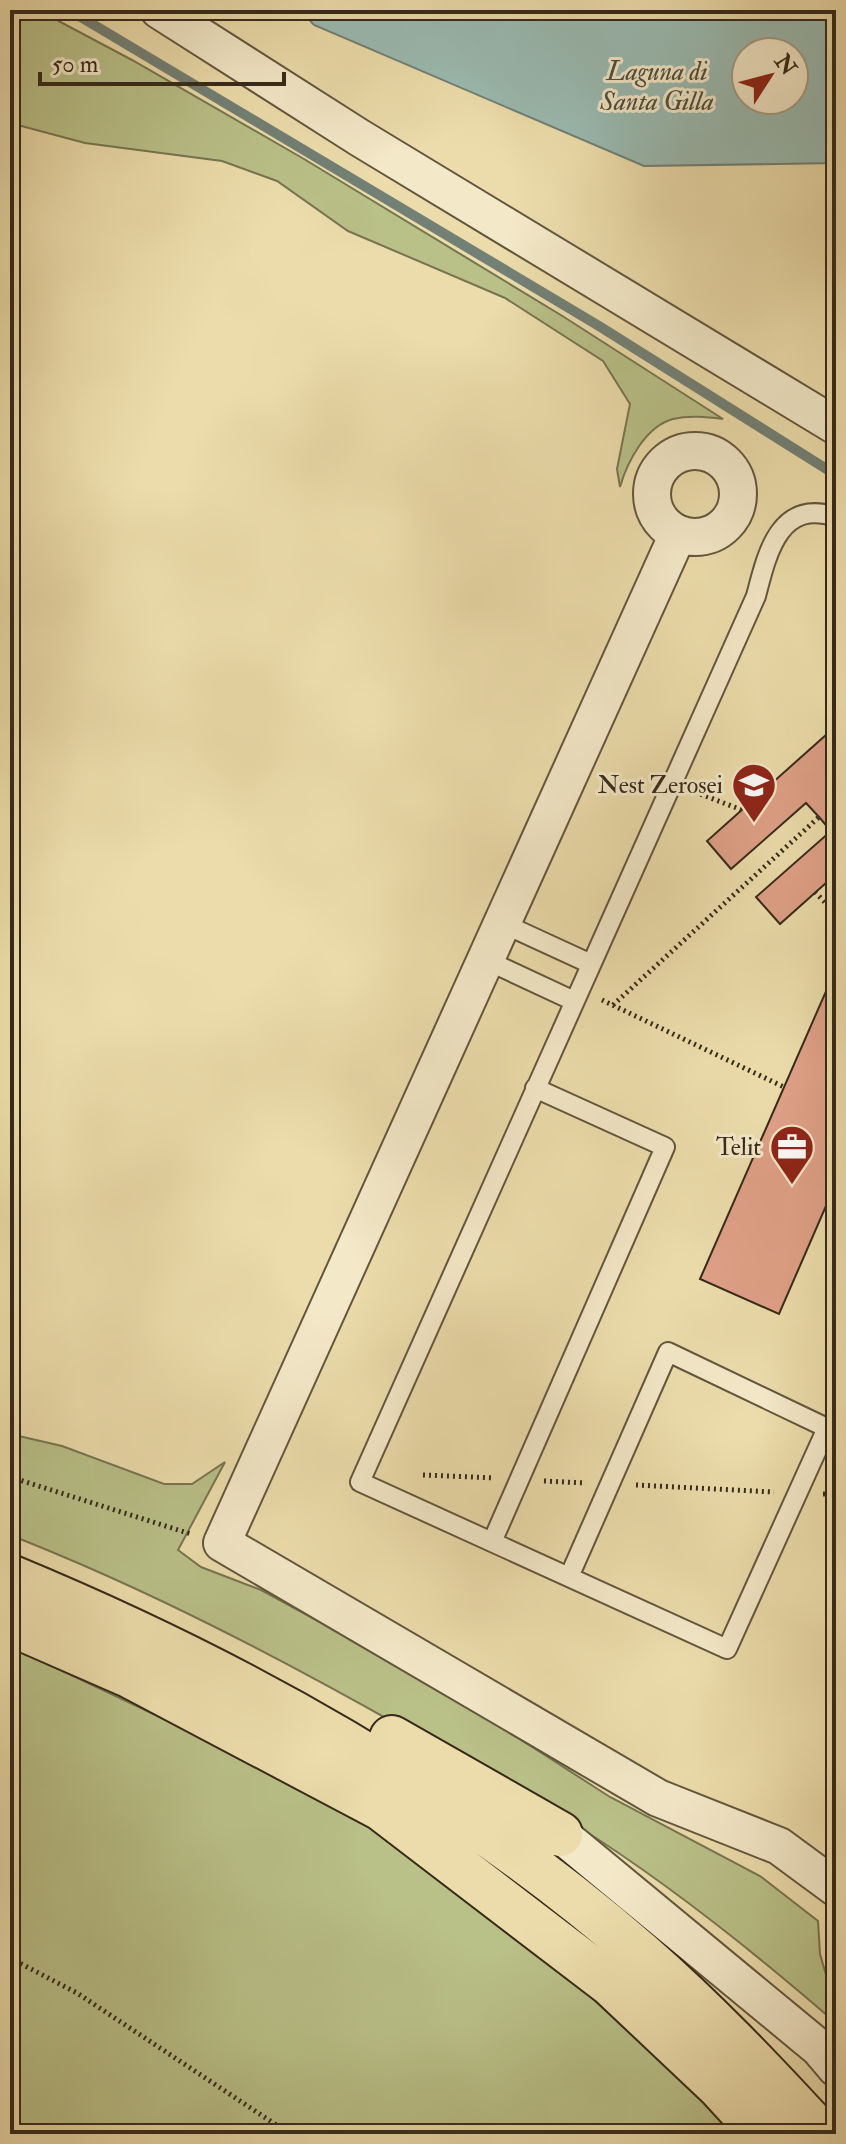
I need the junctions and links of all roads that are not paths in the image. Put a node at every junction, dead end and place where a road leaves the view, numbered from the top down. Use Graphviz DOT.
graph roads {
  1 [pos="159,10"];
  2 [pos="836,426"];
  3 [pos="836,517"];
  4 [pos="678,534"];
  5 [pos="502,923"];
  6 [pos="486,960"];
  7 [pos="591,964"];
  8 [pos="577,995"];
  9 [pos="535,1088"];
  10 [pos="492,1542"];
  11 [pos="10,1577"];
  12 [pos="569,1577"];
  13 [pos="10,1623"];
  14 [pos="157,1642"];
  15 [pos="560,1834"];
  16 [pos="836,1888"];
  17 [pos="836,2068"];
  18 [pos="763,2134"];
  19 [pos="821,2134"];
  1 -- 2 [label="street"];
  3 -- 7 [label="lane"];
  4 -- 5 [label="street"];
  5 -- 6 [label="street"];
  5 -- 7 [label="lane"];
  6 -- 8 [label="lane"];
  6 -- 16 [label="street"];
  7 -- 8 [label="lane"];
  8 -- 9 [label="lane"];
  9 -- 10 [label="lane"];
  9 -- 10 [label="lane"];
  10 -- 12 [label="lane"];
  11 -- 14 [label="highway"];
  12 -- 12 [label="lane"];
  13 -- 18 [label="highway"];
  14 -- 15 [label="highway"];
  14 -- 19 [label="highway"];
  15 -- 17 [label="street"];
}
